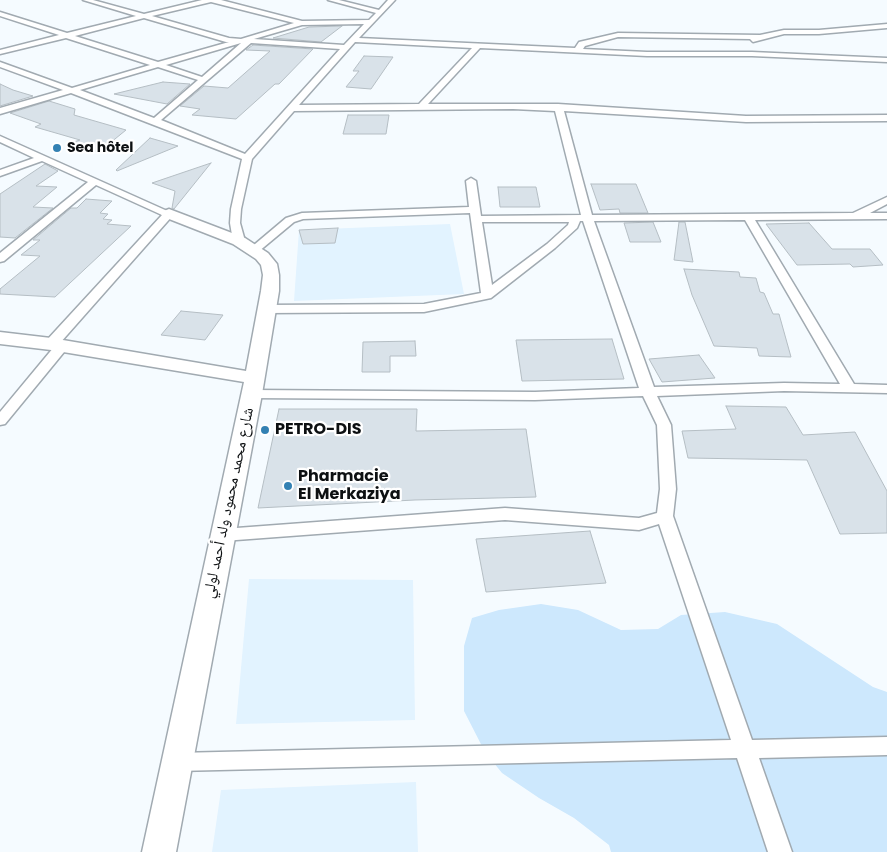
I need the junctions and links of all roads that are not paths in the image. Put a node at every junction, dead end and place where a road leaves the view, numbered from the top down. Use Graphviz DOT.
graph roads {
  1 [pos="86,0"];
  2 [pos="211,0"];
  3 [pos="332,0"];
  4 [pos="392,0"];
  5 [pos="380,12"];
  6 [pos="0,14"];
  7 [pos="143,16"];
  8 [pos="18,20"];
  9 [pos="370,22"];
  10 [pos="302,23"];
  11 [pos="0,24"];
  12 [pos="887,26"];
  13 [pos="66,35"];
  14 [pos="760,37"];
  15 [pos="353,40"];
  16 [pos="244,42"];
  17 [pos="479,45"];
  18 [pos="346,47"];
  19 [pos="578,50"];
  20 [pos="0,52"];
  21 [pos="737,54"];
  22 [pos="887,60"];
  23 [pos="0,64"];
  24 [pos="156,65"];
  25 [pos="205,80"];
  26 [pos="74,90"];
  27 [pos="422,107"];
  28 [pos="558,107"];
  29 [pos="292,108"];
  30 [pos="0,111"];
  31 [pos="887,118"];
  32 [pos="156,120"];
  33 [pos="0,139"];
  34 [pos="43,158"];
  35 [pos="247,158"];
  36 [pos="0,173"];
  37 [pos="95,181"];
  38 [pos="471,181"];
  39 [pos="887,200"];
  40 [pos="169,214"];
  41 [pos="476,214"];
  42 [pos="853,216"];
  43 [pos="887,216"];
  44 [pos="748,217"];
  45 [pos="581,218"];
  46 [pos="247,245"];
  47 [pos="0,259"];
  48 [pos="487,295"];
  49 [pos="267,309"];
  50 [pos="0,338"];
  51 [pos="57,345"];
  52 [pos="253,386"];
  53 [pos="849,387"];
  54 [pos="887,389"];
  55 [pos="648,392"];
  56 [pos="0,421"];
  57 [pos="666,516"];
  58 [pos="223,535"];
  59 [pos="887,746"];
  60 [pos="744,750"];
  61 [pos="176,762"];
  62 [pos="159,852"];
  63 [pos="780,852"];
  1 -- 7 [label="street"];
  2 -- 7 [label="street"];
  2 -- 10 [label="street"];
  3 -- 5 [label="street"];
  4 -- 5 [label="street"];
  5 -- 9 [label="street"];
  6 -- 8 [label="street"];
  7 -- 13 [label="street"];
  7 -- 16 [label="street"];
  8 -- 11 [label="street"];
  8 -- 13 [label="street"];
  9 -- 10 [label="street"];
  9 -- 15 [label="street"];
  10 -- 16 [label="street"];
  12 -- 14 [label="street"];
  13 -- 20 [label="street"];
  13 -- 24 [label="street"];
  14 -- 19 [label="street"];
  14 -- 21 [label="street"];
  15 -- 17 [label="street"];
  15 -- 18 [label="street"];
  16 -- 18 [label="street"];
  16 -- 24 [label="street"];
  16 -- 25 [label="street"];
  17 -- 19 [label="street"];
  17 -- 27 [label="street"];
  18 -- 29 [label="street"];
  19 -- 21 [label="street"];
  21 -- 22 [label="street"];
  23 -- 26 [label="street"];
  24 -- 25 [label="street"];
  24 -- 26 [label="street"];
  25 -- 32 [label="street"];
  26 -- 30 [label="street"];
  26 -- 32 [label="street"];
  27 -- 28 [label="street"];
  27 -- 29 [label="street"];
  28 -- 31 [label="street"];
  28 -- 45 [label="street"];
  29 -- 35 [label="street"];
  32 -- 35 [label="street"];
  33 -- 34 [label="street"];
  34 -- 36 [label="street"];
  34 -- 37 [label="street"];
  35 -- 46 [label="street"];
  37 -- 40 [label="street"];
  37 -- 47 [label="street"];
  38 -- 41 [label="street"];
  39 -- 42 [label="street"];
  40 -- 46 [label="street, شارع محمد محمود ولد أحمد لولي"];
  40 -- 51 [label="street"];
  41 -- 45 [label="street"];
  41 -- 46 [label="street"];
  41 -- 48 [label="street"];
  42 -- 43 [label="street"];
  42 -- 44 [label="street"];
  44 -- 45 [label="street"];
  44 -- 53 [label="street"];
  45 -- 48 [label="street"];
  45 -- 55 [label="street"];
  46 -- 49 [label="street, شارع محمد محمود ولد أحمد لولي"];
  48 -- 49 [label="street"];
  49 -- 52 [label="street, شارع محمد محمود ولد أحمد لولي"];
  50 -- 51 [label="street"];
  51 -- 52 [label="street"];
  51 -- 56 [label="street"];
  52 -- 55 [label="street"];
  52 -- 58 [label="street, شارع محمد محمود ولد أحمد لولي"];
  53 -- 54 [label="street"];
  53 -- 55 [label="street"];
  55 -- 57 [label="street"];
  57 -- 58 [label="street"];
  57 -- 60 [label="street"];
  58 -- 61 [label="street, شارع محمد محمود ولد أحمد لولي"];
  59 -- 60 [label="street"];
  60 -- 61 [label="street"];
  60 -- 63 [label="street"];
  61 -- 62 [label="street, شارع محمد محمود ولد أحمد لولي"];
}
